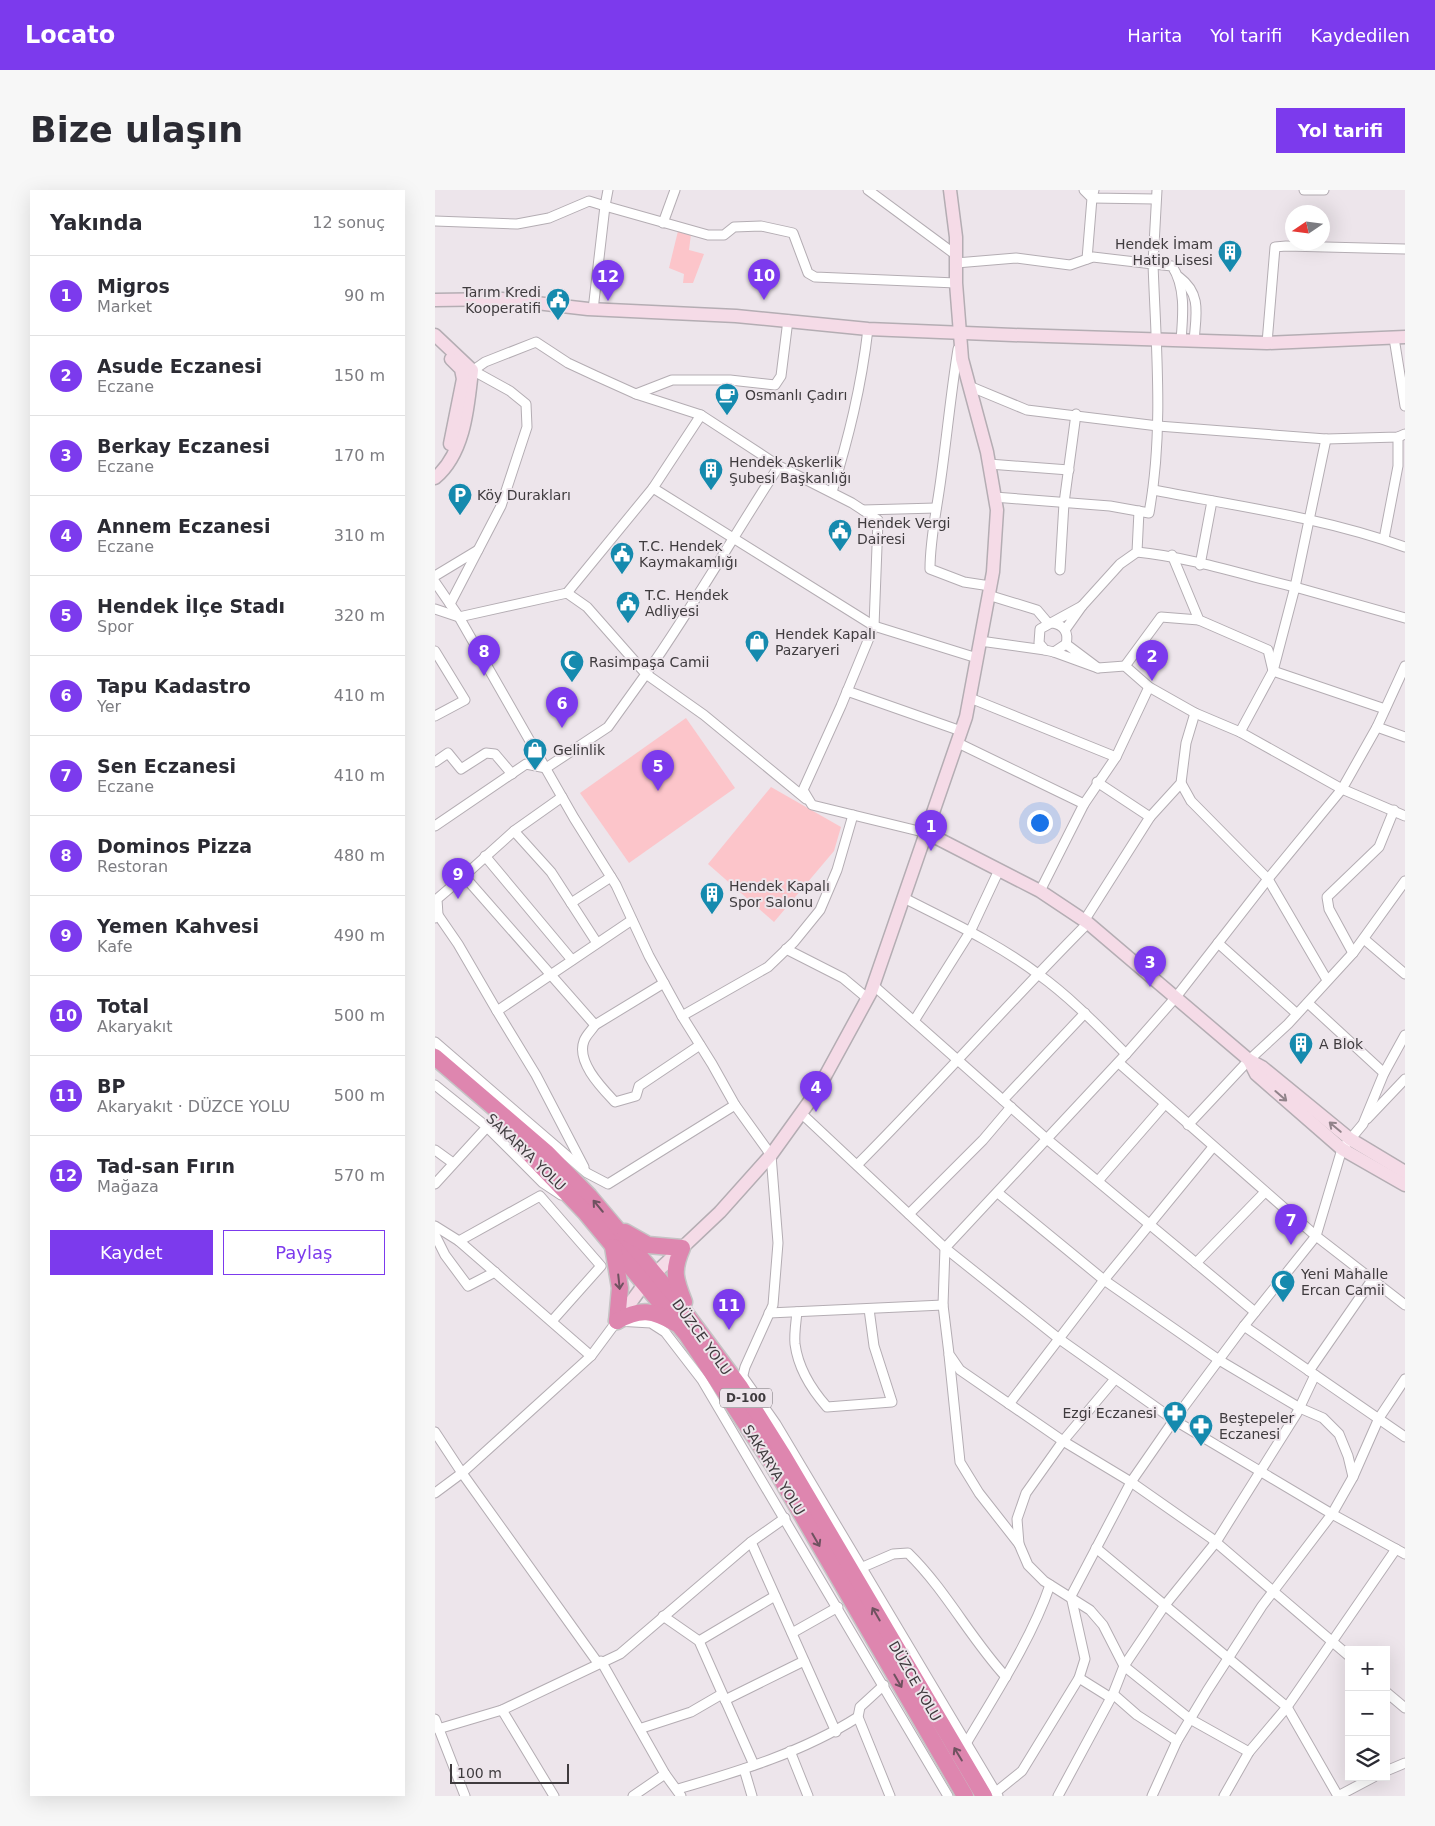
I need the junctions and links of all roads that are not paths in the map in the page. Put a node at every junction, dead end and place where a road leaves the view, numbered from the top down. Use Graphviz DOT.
graph roads {
  1 [pos="608,190"];
  2 [pos="675,190"];
  3 [pos="868,190"];
  4 [pos="950,190"];
  5 [pos="1084,190"];
  6 [pos="1304,190"];
  7 [pos="1324,190"];
  8 [pos="1093,194"];
  9 [pos="1156,195"];
  10 [pos="605,206"];
  11 [pos="435,221"];
  12 [pos="663,223"];
  13 [pos="1405,249"];
  14 [pos="956,259"];
  15 [pos="1087,259"];
  16 [pos="1153,264"];
  17 [pos="1179,277"];
  18 [pos="956,283"];
  19 [pos="435,300"];
  20 [pos="593,310"];
  21 [pos="788,320"];
  22 [pos="868,329"];
  23 [pos="961,332"];
  24 [pos="435,335"];
  25 [pos="1400,338"];
  26 [pos="1156,340"];
  27 [pos="1181,340"];
  28 [pos="1194,341"];
  29 [pos="435,343"];
  30 [pos="1267,343"];
  31 [pos="472,370"];
  32 [pos="463,379"];
  33 [pos="969,386"];
  34 [pos="636,394"];
  35 [pos="1405,406"];
  36 [pos="1076,414"];
  37 [pos="701,415"];
  38 [pos="1158,426"];
  39 [pos="1401,435"];
  40 [pos="1326,439"];
  41 [pos="989,464"];
  42 [pos="779,466"];
  43 [pos="435,467"];
  44 [pos="1069,470"];
  45 [pos="435,478"];
  46 [pos="653,488"];
  47 [pos="1153,490"];
  48 [pos="832,492"];
  49 [pos="994,497"];
  50 [pos="1212,501"];
  51 [pos="1064,503"];
  52 [pos="936,508"];
  53 [pos="863,510"];
  54 [pos="1139,511"];
  55 [pos="1309,521"];
  56 [pos="731,539"];
  57 [pos="1383,539"];
  58 [pos="1405,547"];
  59 [pos="478,550"];
  60 [pos="1137,552"];
  61 [pos="1172,555"];
  62 [pos="1200,565"];
  63 [pos="1060,570"];
  64 [pos="435,576"];
  65 [pos="435,582"];
  66 [pos="1295,588"];
  67 [pos="989,591"];
  68 [pos="567,593"];
  69 [pos="451,604"];
  70 [pos="1082,606"];
  71 [pos="435,609"];
  72 [pos="459,617"];
  73 [pos="1405,618"];
  74 [pos="1199,620"];
  75 [pos="1050,623"];
  76 [pos="874,626"];
  77 [pos="1065,630"];
  78 [pos="980,640"];
  79 [pos="1065,644"];
  80 [pos="435,651"];
  81 [pos="1049,651"];
  82 [pos="977,658"];
  83 [pos="1125,666"];
  84 [pos="1405,666"];
  85 [pos="1098,668"];
  86 [pos="1273,670"];
  87 [pos="646,674"];
  88 [pos="1149,687"];
  89 [pos="847,691"];
  90 [pos="970,698"];
  91 [pos="1385,709"];
  92 [pos="1195,713"];
  93 [pos="435,716"];
  94 [pos="1377,727"];
  95 [pos="1240,732"];
  96 [pos="959,737"];
  97 [pos="1405,737"];
  98 [pos="1117,757"];
  99 [pos="435,762"];
  100 [pos="546,768"];
  101 [pos="512,774"];
  102 [pos="1097,782"];
  103 [pos="1181,783"];
  104 [pos="1342,789"];
  105 [pos="562,797"];
  106 [pos="812,804"];
  107 [pos="1084,804"];
  108 [pos="1394,810"];
  109 [pos="853,814"];
  110 [pos="1149,816"];
  111 [pos="1405,816"];
  112 [pos="435,826"];
  113 [pos="514,831"];
  114 [pos="927,833"];
  115 [pos="485,856"];
  116 [pos="999,870"];
  117 [pos="464,876"];
  118 [pos="611,877"];
  119 [pos="1268,879"];
  120 [pos="1405,881"];
  121 [pos="1040,891"];
  122 [pos="436,897"];
  123 [pos="904,898"];
  124 [pos="571,903"];
  125 [pos="436,917"];
  126 [pos="632,920"];
  127 [pos="1086,922"];
  128 [pos="970,932"];
  129 [pos="1364,939"];
  130 [pos="1218,943"];
  131 [pos="597,944"];
  132 [pos="786,949"];
  133 [pos="1353,953"];
  134 [pos="572,960"];
  135 [pos="552,973"];
  136 [pos="1038,973"];
  137 [pos="1405,974"];
  138 [pos="1327,980"];
  139 [pos="664,982"];
  140 [pos="873,985"];
  141 [pos="1176,997"];
  142 [pos="867,998"];
  143 [pos="1308,1003"];
  144 [pos="497,1011"];
  145 [pos="1085,1013"];
  146 [pos="1296,1013"];
  147 [pos="682,1016"];
  148 [pos="914,1021"];
  149 [pos="595,1025"];
  150 [pos="1405,1035"];
  151 [pos="435,1042"];
  152 [pos="700,1045"];
  153 [pos="1127,1054"];
  154 [pos="435,1057"];
  155 [pos="958,1060"];
  156 [pos="1249,1060"];
  157 [pos="1119,1063"];
  158 [pos="435,1071"];
  159 [pos="1384,1073"];
  160 [pos="1405,1080"];
  161 [pos="435,1086"];
  162 [pos="1003,1100"];
  163 [pos="1165,1104"];
  164 [pos="735,1105"];
  165 [pos="1011,1107"];
  166 [pos="802,1114"];
  167 [pos="1363,1124"];
  168 [pos="1188,1125"];
  169 [pos="487,1127"];
  170 [pos="1048,1140"];
  171 [pos="1346,1144"];
  172 [pos="1213,1147"];
  173 [pos="435,1150"];
  174 [pos="771,1155"];
  175 [pos="453,1164"];
  176 [pos="857,1165"];
  177 [pos="1405,1172"];
  178 [pos="587,1173"];
  179 [pos="1098,1181"];
  180 [pos="435,1184"];
  181 [pos="1405,1185"];
  182 [pos="1265,1192"];
  183 [pos="998,1193"];
  184 [pos="585,1212"];
  185 [pos="909,1214"];
  186 [pos="1150,1225"];
  187 [pos="435,1226"];
  188 [pos="616,1228"];
  189 [pos="435,1235"];
  190 [pos="1316,1236"];
  191 [pos="459,1241"];
  192 [pos="613,1245"];
  193 [pos="683,1248"];
  194 [pos="945,1248"];
  195 [pos="1196,1263"];
  196 [pos="495,1272"];
  197 [pos="650,1278"];
  198 [pos="1104,1280"];
  199 [pos="1372,1280"];
  200 [pos="943,1305"];
  201 [pos="1405,1305"];
  202 [pos="869,1309"];
  203 [pos="797,1312"];
  204 [pos="1255,1312"];
  205 [pos="769,1313"];
  206 [pos="617,1321"];
  207 [pos="552,1322"];
  208 [pos="686,1324"];
  209 [pos="1243,1326"];
  210 [pos="1058,1338"];
  211 [pos="949,1354"];
  212 [pos="591,1356"];
  213 [pos="1219,1360"];
  214 [pos="1312,1373"];
  215 [pos="1115,1379"];
  216 [pos="1405,1379"];
  217 [pos="741,1382"];
  218 [pos="1009,1404"];
  219 [pos="1300,1408"];
  220 [pos="1379,1418"];
  221 [pos="1174,1420"];
  222 [pos="435,1432"];
  223 [pos="1405,1437"];
  224 [pos="1063,1441"];
  225 [pos="1260,1472"];
  226 [pos="462,1473"];
  227 [pos="1353,1477"];
  228 [pos="1131,1482"];
  229 [pos="435,1493"];
  230 [pos="1331,1514"];
  231 [pos="785,1518"];
  232 [pos="751,1542"];
  233 [pos="1216,1542"];
  234 [pos="1019,1544"];
  235 [pos="1096,1548"];
  236 [pos="1396,1550"];
  237 [pos="1405,1554"];
  238 [pos="863,1567"];
  239 [pos="1050,1585"];
  240 [pos="1273,1592"];
  241 [pos="775,1596"];
  242 [pos="1071,1596"];
  243 [pos="1165,1605"];
  244 [pos="838,1607"];
  245 [pos="663,1616"];
  246 [pos="792,1633"];
  247 [pos="699,1641"];
  248 [pos="1332,1641"];
  249 [pos="1345,1652"];
  250 [pos="1229,1657"];
  251 [pos="804,1661"];
  252 [pos="600,1662"];
  253 [pos="1124,1666"];
  254 [pos="1006,1677"];
  255 [pos="1079,1678"];
  256 [pos="884,1685"];
  257 [pos="1390,1695"];
  258 [pos="1112,1696"];
  259 [pos="724,1697"];
  260 [pos="1287,1707"];
  261 [pos="1405,1708"];
  262 [pos="502,1710"];
  263 [pos="858,1717"];
  264 [pos="1190,1719"];
  265 [pos="436,1724"];
  266 [pos="641,1728"];
  267 [pos="836,1732"];
  268 [pos="1177,1741"];
  269 [pos="967,1742"];
  270 [pos="790,1751"];
  271 [pos="1249,1752"];
  272 [pos="1405,1763"];
  273 [pos="754,1765"];
  274 [pos="744,1769"];
  275 [pos="1390,1769"];
  276 [pos="665,1774"];
  277 [pos="1366,1781"];
  278 [pos="680,1792"];
  279 [pos="993,1795"];
  280 [pos="465,1796"];
  281 [pos="554,1796"];
  282 [pos="633,1796"];
  283 [pos="752,1796"];
  284 [pos="808,1796"];
  285 [pos="890,1796"];
  286 [pos="948,1796"];
  287 [pos="965,1796"];
  288 [pos="1058,1796"];
  289 [pos="1152,1796"];
  290 [pos="1224,1796"];
  291 [pos="1338,1796"];
  1 -- 10 [label="street"];
  2 -- 12 [label="street"];
  3 -- 14 [label="street"];
  4 -- 14 [label="main road"];
  5 -- 8 [label="street"];
  6 -- 7 [label="street"];
  8 -- 9 [label="street"];
  8 -- 15 [label="street"];
  9 -- 16 [label="street"];
  10 -- 11 [label="street"];
  10 -- 12 [label="street"];
  10 -- 20 [label="street"];
  12 -- 18 [label="street"];
  13 -- 30 [label="street"];
  14 -- 15 [label="street"];
  14 -- 18 [label="main road"];
  15 -- 16 [label="street"];
  16 -- 17 [label="street"];
  16 -- 26 [label="street"];
  17 -- 27 [label="street"];
  17 -- 28 [label="street"];
  18 -- 23 [label="main road"];
  19 -- 20 [label="main road"];
  20 -- 21 [label="main road"];
  21 -- 22 [label="main road"];
  21 -- 34 [label="street"];
  22 -- 23 [label="main road"];
  22 -- 48 [label="street"];
  23 -- 26 [label="main road"];
  23 -- 33 [label="main road"];
  23 -- 52 [label="street"];
  24 -- 31 [label="main road"];
  25 -- 30 [label="main road"];
  25 -- 35 [label="street"];
  26 -- 27 [label="main road"];
  26 -- 38 [label="street"];
  27 -- 28 [label="main road"];
  28 -- 30 [label="main road"];
  29 -- 32 [label="main road"];
  31 -- 32 [label="street"];
  31 -- 34 [label="street"];
  31 -- 45 [label="main road"];
  31 -- 59 [label="street"];
  32 -- 43 [label="main road"];
  33 -- 36 [label="street"];
  33 -- 41 [label="main road"];
  34 -- 37 [label="street"];
  36 -- 38 [label="street"];
  36 -- 44 [label="street"];
  37 -- 42 [label="street"];
  37 -- 46 [label="street"];
  38 -- 40 [label="street"];
  38 -- 47 [label="street"];
  39 -- 40 [label="street"];
  39 -- 57 [label="street"];
  40 -- 55 [label="street"];
  41 -- 44 [label="street"];
  41 -- 49 [label="main road"];
  42 -- 48 [label="street"];
  42 -- 56 [label="street"];
  44 -- 51 [label="street"];
  46 -- 56 [label="street"];
  46 -- 68 [label="street"];
  47 -- 50 [label="street"];
  47 -- 54 [label="street"];
  48 -- 53 [label="street"];
  49 -- 51 [label="street"];
  49 -- 67 [label="main road"];
  50 -- 55 [label="street"];
  50 -- 62 [label="street"];
  51 -- 54 [label="street"];
  51 -- 63 [label="street"];
  52 -- 53 [label="street"];
  52 -- 67 [label="street"];
  53 -- 76 [label="street"];
  54 -- 60 [label="street"];
  55 -- 57 [label="street"];
  55 -- 66 [label="street"];
  56 -- 76 [label="street"];
  56 -- 87 [label="street"];
  57 -- 58 [label="street"];
  59 -- 64 [label="street"];
  59 -- 69 [label="street"];
  60 -- 61 [label="street"];
  60 -- 70 [label="street"];
  61 -- 62 [label="street"];
  61 -- 74 [label="street"];
  62 -- 66 [label="street"];
  65 -- 69 [label="street"];
  66 -- 73 [label="street"];
  66 -- 86 [label="street"];
  67 -- 75 [label="street"];
  67 -- 78 [label="main road"];
  68 -- 72 [label="street"];
  68 -- 87 [label="street"];
  69 -- 72 [label="street"];
  70 -- 75 [label="street"];
  70 -- 77 [label="street"];
  71 -- 72 [label="street"];
  72 -- 100 [label="street"];
  74 -- 83 [label="street"];
  74 -- 86 [label="street"];
  75 -- 77 [label="street"];
  75 -- 81 [label="street"];
  76 -- 82 [label="street"];
  76 -- 89 [label="street"];
  77 -- 79 [label="street"];
  78 -- 81 [label="street"];
  78 -- 82 [label="main road"];
  79 -- 81 [label="street"];
  79 -- 85 [label="street"];
  80 -- 93 [label="street"];
  81 -- 85 [label="street"];
  82 -- 90 [label="main road"];
  83 -- 85 [label="street"];
  83 -- 88 [label="street"];
  84 -- 91 [label="street"];
  86 -- 91 [label="street"];
  86 -- 95 [label="street"];
  87 -- 100 [label="street"];
  87 -- 106 [label="street"];
  88 -- 92 [label="street"];
  88 -- 98 [label="street"];
  89 -- 96 [label="street"];
  89 -- 106 [label="street"];
  90 -- 96 [label="main road"];
  90 -- 98 [label="street"];
  91 -- 94 [label="street"];
  92 -- 95 [label="street"];
  92 -- 103 [label="street"];
  94 -- 97 [label="street"];
  94 -- 104 [label="street"];
  95 -- 104 [label="street"];
  96 -- 107 [label="street"];
  96 -- 114 [label="main road"];
  98 -- 102 [label="street"];
  99 -- 101 [label="street"];
  100 -- 101 [label="street"];
  100 -- 105 [label="street"];
  101 -- 112 [label="street"];
  102 -- 107 [label="street"];
  102 -- 110 [label="street"];
  103 -- 110 [label="street"];
  103 -- 119 [label="street"];
  104 -- 108 [label="street"];
  104 -- 119 [label="street"];
  105 -- 113 [label="street"];
  105 -- 118 [label="street"];
  106 -- 109 [label="street"];
  107 -- 121 [label="street"];
  108 -- 111 [label="street"];
  108 -- 133 [label="street"];
  109 -- 114 [label="street"];
  109 -- 132 [label="street"];
  110 -- 127 [label="street"];
  113 -- 115 [label="street"];
  113 -- 124 [label="street"];
  114 -- 116 [label="main road"];
  114 -- 123 [label="main road"];
  115 -- 117 [label="street"];
  115 -- 134 [label="street"];
  116 -- 121 [label="main road"];
  116 -- 128 [label="street"];
  117 -- 122 [label="street"];
  117 -- 135 [label="street"];
  118 -- 124 [label="street"];
  118 -- 126 [label="street"];
  119 -- 130 [label="street"];
  119 -- 138 [label="street"];
  120 -- 129 [label="street"];
  121 -- 127 [label="main road"];
  122 -- 125 [label="street"];
  123 -- 128 [label="street"];
  123 -- 140 [label="main road"];
  124 -- 131 [label="street"];
  125 -- 144 [label="street"];
  126 -- 131 [label="street"];
  126 -- 139 [label="street"];
  127 -- 136 [label="street"];
  127 -- 141 [label="main road"];
  128 -- 136 [label="street"];
  128 -- 148 [label="street"];
  129 -- 133 [label="street"];
  129 -- 137 [label="street"];
  130 -- 141 [label="street"];
  130 -- 146 [label="street"];
  131 -- 134 [label="street"];
  132 -- 142 [label="street"];
  132 -- 147 [label="street"];
  133 -- 138 [label="street"];
  134 -- 135 [label="street"];
  135 -- 144 [label="street"];
  135 -- 149 [label="street"];
  136 -- 145 [label="street"];
  136 -- 155 [label="street"];
  138 -- 143 [label="street"];
  139 -- 147 [label="street"];
  139 -- 149 [label="street"];
  140 -- 142 [label="main road"];
  140 -- 148 [label="street"];
  141 -- 153 [label="street"];
  141 -- 156 [label="main road"];
  142 -- 166 [label="main road"];
  143 -- 146 [label="street"];
  143 -- 159 [label="street"];
  144 -- 178 [label="street"];
  145 -- 153 [label="street"];
  145 -- 162 [label="street"];
  146 -- 156 [label="street"];
  147 -- 152 [label="street"];
  148 -- 155 [label="street"];
  149 -- 152 [label="street"];
  150 -- 159 [label="street"];
  151 -- 178 [label="street"];
  152 -- 164 [label="street"];
  153 -- 157 [label="street"];
  188 -- 154 [label="highway, DÜZCE YOLU / D-100, one-way"];
  155 -- 162 [label="street"];
  155 -- 176 [label="street"];
  156 -- 168 [label="street"];
  156 -- 171 [label="main road"];
  157 -- 163 [label="street"];
  157 -- 170 [label="street"];
  158 -- 184 [label="highway, SAKARYA YOLU / D-100"];
  159 -- 167 [label="street"];
  160 -- 167 [label="street"];
  161 -- 169 [label="street"];
  162 -- 165 [label="street"];
  163 -- 168 [label="street"];
  163 -- 179 [label="street"];
  164 -- 174 [label="street"];
  164 -- 178 [label="street"];
  165 -- 170 [label="street"];
  165 -- 185 [label="street"];
  166 -- 174 [label="main road"];
  166 -- 176 [label="street"];
  167 -- 171 [label="street"];
  168 -- 172 [label="street"];
  169 -- 175 [label="street"];
  169 -- 184 [label="street"];
  170 -- 179 [label="street"];
  170 -- 183 [label="street"];
  171 -- 177 [label="main road"];
  171 -- 181 [label="main road"];
  171 -- 190 [label="street"];
  172 -- 182 [label="street"];
  172 -- 186 [label="street"];
  173 -- 175 [label="street"];
  174 -- 193 [label="main road"];
  174 -- 205 [label="street"];
  175 -- 180 [label="street"];
  176 -- 185 [label="street"];
  179 -- 186 [label="street"];
  182 -- 190 [label="street"];
  182 -- 195 [label="street"];
  183 -- 194 [label="street"];
  183 -- 198 [label="street"];
  184 -- 192 [label="highway, SAKARYA YOLU / D-100"];
  185 -- 194 [label="street"];
  186 -- 195 [label="street"];
  186 -- 198 [label="street"];
  187 -- 191 [label="street"];
  188 -- 193 [label="highway"];
  188 -- 197 [label="highway, DÜZCE YOLU / D-100"];
  189 -- 196 [label="street"];
  190 -- 199 [label="street"];
  190 -- 204 [label="street"];
  191 -- 196 [label="street"];
  191 -- 207 [label="street"];
  192 -- 197 [label="highway, SAKARYA YOLU / D-100"];
  192 -- 206 [label="highway, one-way"];
  193 -- 197 [label="main road"];
  193 -- 208 [label="highway"];
  194 -- 200 [label="street"];
  194 -- 210 [label="street"];
  195 -- 204 [label="street"];
  196 -- 207 [label="street"];
  197 -- 206 [label="main road"];
  197 -- 208 [label="highway, DÜZCE YOLU / D-100"];
  198 -- 210 [label="street"];
  198 -- 213 [label="street"];
  199 -- 201 [label="street"];
  199 -- 214 [label="street"];
  200 -- 202 [label="street"];
  200 -- 211 [label="street"];
  202 -- 203 [label="street"];
  202 -- 203 [label="street"];
  203 -- 205 [label="street"];
  204 -- 209 [label="street"];
  205 -- 217 [label="street"];
  206 -- 208 [label="highway"];
  206 -- 212 [label="street"];
  206 -- 231 [label="street"];
  207 -- 212 [label="street"];
  208 -- 217 [label="highway, DÜZCE YOLU / D-100"];
  208 -- 287 [label="highway, SAKARYA YOLU / D-100, one-way"];
  209 -- 213 [label="street"];
  209 -- 214 [label="street"];
  210 -- 215 [label="street"];
  210 -- 218 [label="street"];
  211 -- 218 [label="street"];
  211 -- 234 [label="street"];
  212 -- 226 [label="street"];
  213 -- 219 [label="street"];
  213 -- 221 [label="street"];
  214 -- 219 [label="street"];
  214 -- 220 [label="street"];
  215 -- 221 [label="street"];
  215 -- 224 [label="street"];
  216 -- 220 [label="street"];
  217 -- 238 [label="street"];
  279 -- 217 [label="highway, DÜZCE YOLU / D-100, one-way"];
  218 -- 224 [label="street"];
  219 -- 225 [label="street"];
  219 -- 227 [label="street"];
  220 -- 223 [label="street"];
  220 -- 227 [label="street"];
  221 -- 225 [label="street"];
  221 -- 228 [label="street"];
  222 -- 226 [label="street"];
  224 -- 228 [label="street"];
  224 -- 234 [label="street"];
  225 -- 230 [label="street"];
  225 -- 233 [label="street"];
  226 -- 229 [label="street"];
  226 -- 252 [label="street"];
  227 -- 230 [label="street"];
  228 -- 233 [label="street"];
  228 -- 235 [label="street"];
  230 -- 236 [label="street"];
  230 -- 240 [label="street"];
  231 -- 232 [label="street"];
  231 -- 244 [label="street"];
  232 -- 241 [label="street"];
  232 -- 245 [label="street"];
  233 -- 240 [label="street"];
  233 -- 243 [label="street"];
  234 -- 239 [label="street"];
  235 -- 242 [label="street"];
  235 -- 243 [label="street"];
  236 -- 237 [label="street"];
  236 -- 248 [label="street"];
  238 -- 254 [label="street"];
  238 -- 269 [label="street"];
  239 -- 242 [label="street"];
  239 -- 254 [label="street"];
  240 -- 248 [label="street"];
  240 -- 250 [label="street"];
  241 -- 246 [label="street"];
  241 -- 247 [label="street"];
  242 -- 253 [label="street"];
  242 -- 255 [label="street"];
  243 -- 250 [label="street"];
  243 -- 253 [label="street"];
  244 -- 246 [label="street"];
  244 -- 256 [label="street"];
  245 -- 247 [label="street"];
  245 -- 252 [label="street"];
  246 -- 251 [label="street"];
  247 -- 259 [label="street"];
  248 -- 249 [label="street"];
  248 -- 260 [label="street"];
  250 -- 260 [label="street"];
  250 -- 264 [label="street"];
  251 -- 259 [label="street"];
  251 -- 267 [label="street"];
  252 -- 262 [label="street"];
  252 -- 266 [label="street"];
  253 -- 258 [label="street"];
  253 -- 264 [label="street"];
  254 -- 269 [label="street"];
  255 -- 258 [label="street"];
  255 -- 279 [label="street"];
  256 -- 263 [label="street"];
  256 -- 286 [label="street"];
  257 -- 261 [label="street"];
  258 -- 268 [label="street"];
  258 -- 288 [label="street"];
  259 -- 266 [label="street"];
  259 -- 273 [label="street"];
  260 -- 271 [label="street"];
  260 -- 291 [label="street"];
  262 -- 265 [label="street"];
  262 -- 281 [label="street"];
  263 -- 267 [label="street"];
  263 -- 285 [label="street"];
  264 -- 268 [label="street"];
  264 -- 271 [label="street"];
  265 -- 280 [label="street"];
  266 -- 276 [label="street"];
  267 -- 270 [label="street"];
  268 -- 289 [label="street"];
  269 -- 279 [label="street"];
  270 -- 273 [label="street"];
  270 -- 284 [label="street"];
  271 -- 290 [label="street"];
  272 -- 275 [label="street"];
  273 -- 274 [label="street"];
  274 -- 278 [label="street"];
  274 -- 283 [label="street"];
  276 -- 278 [label="street"];
  276 -- 282 [label="street"];
  277 -- 291 [label="street"];
}
